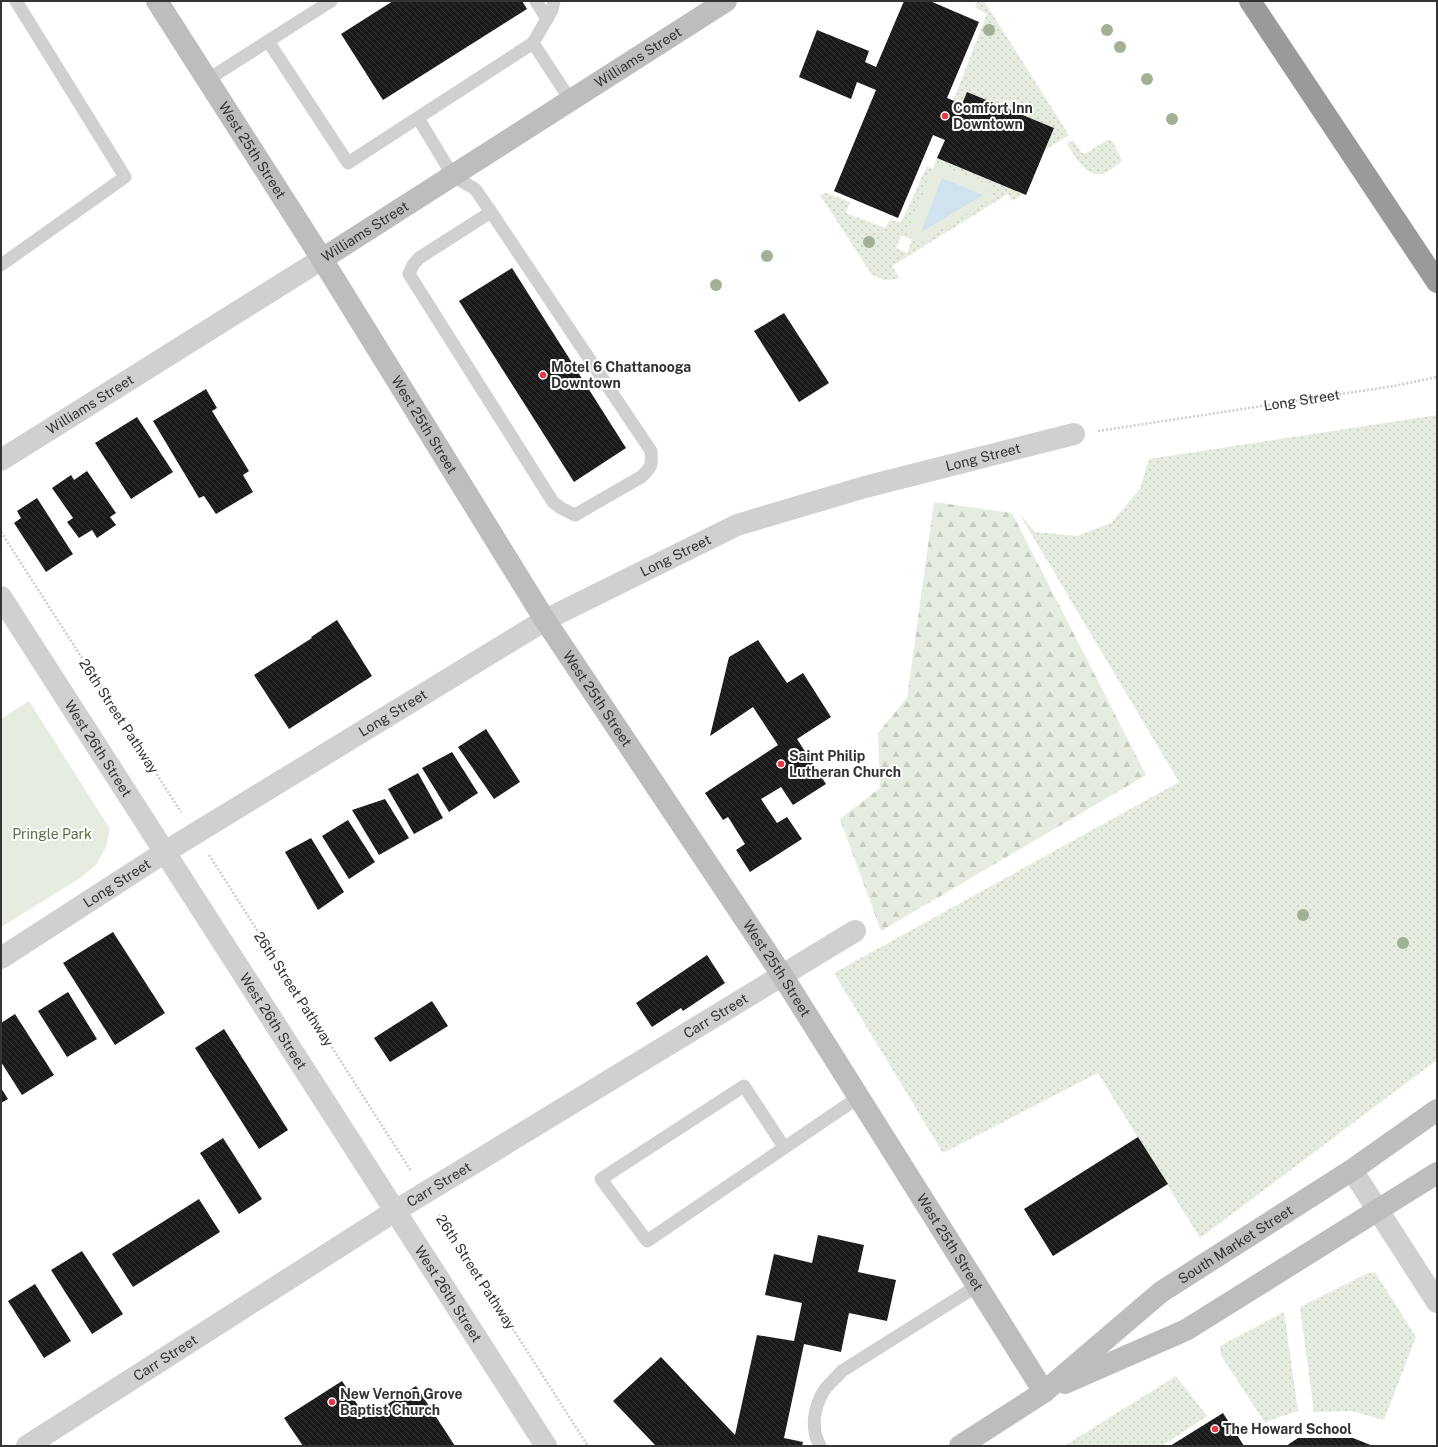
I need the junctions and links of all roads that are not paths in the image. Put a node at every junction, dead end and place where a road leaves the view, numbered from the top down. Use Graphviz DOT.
graph roads {
  1 [pos="16,1"];
  2 [pos="157,1"];
  3 [pos="536,1"];
  4 [pos="554,1"];
  5 [pos="726,1"];
  6 [pos="1250,1"];
  7 [pos="323,3"];
  8 [pos="547,19"];
  9 [pos="268,41"];
  10 [pos="533,43"];
  11 [pos="208,80"];
  12 [pos="571,101"];
  13 [pos="418,118"];
  14 [pos="453,176"];
  15 [pos="491,212"];
  16 [pos="322,259"];
  17 [pos="1,264"];
  18 [pos="1437,282"];
  19 [pos="1074,434"];
  20 [pos="1,460"];
  21 [pos="1,597"];
  22 [pos="545,620"];
  23 [pos="164,852"];
  24 [pos="855,931"];
  25 [pos="1,958"];
  26 [pos="782,975"];
  27 [pos="859,1097"];
  28 [pos="1437,1110"];
  29 [pos="784,1147"];
  30 [pos="1352,1170"];
  31 [pos="1437,1174"];
  32 [pos="395,1211"];
  33 [pos="1378,1211"];
  34 [pos="977,1286"];
  35 [pos="1437,1302"];
  36 [pos="1044,1392"];
  37 [pos="27,1446"];
  38 [pos="546,1446"];
  39 [pos="820,1446"];
  40 [pos="960,1446"];
  1 -- 17 [label="lane"];
  2 -- 11 [label="street, West 25th Street"];
  3 -- 8 [label="lane"];
  4 -- 8 [label="lane"];
  5 -- 12 [label="street, Williams Street"];
  6 -- 18 [label="highway"];
  7 -- 9 [label="lane"];
  8 -- 10 [label="lane"];
  9 -- 11 [label="lane"];
  9 -- 13 [label="lane"];
  10 -- 12 [label="lane"];
  10 -- 13 [label="lane"];
  11 -- 16 [label="street, West 25th Street"];
  12 -- 14 [label="street, Williams Street"];
  13 -- 14 [label="lane"];
  14 -- 15 [label="lane"];
  14 -- 16 [label="street, Williams Street"];
  15 -- 15 [label="lane"];
  16 -- 20 [label="street, Williams Street"];
  16 -- 22 [label="street, West 25th Street"];
  19 -- 22 [label="street, Long Street"];
  21 -- 23 [label="street, West 26th Street"];
  22 -- 23 [label="street, Long Street"];
  22 -- 26 [label="street, West 25th Street"];
  23 -- 25 [label="street, Long Street"];
  23 -- 32 [label="street, West 26th Street"];
  24 -- 26 [label="street, Carr Street"];
  26 -- 27 [label="street, West 25th Street"];
  26 -- 32 [label="street, Carr Street"];
  27 -- 29 [label="lane"];
  27 -- 34 [label="street, West 25th Street"];
  28 -- 30 [label="street, South Market Street"];
  29 -- 29 [label="lane"];
  30 -- 33 [label="street"];
  30 -- 36 [label="street, South Market Street"];
  31 -- 33 [label="street, South Market Street"];
  32 -- 37 [label="street, Carr Street"];
  32 -- 38 [label="street, West 26th Street"];
  33 -- 35 [label="street"];
  33 -- 36 [label="street, South Market Street"];
  34 -- 36 [label="street, West 25th Street"];
  34 -- 39 [label="lane"];
  36 -- 40 [label="street, South Market Street"];
}
